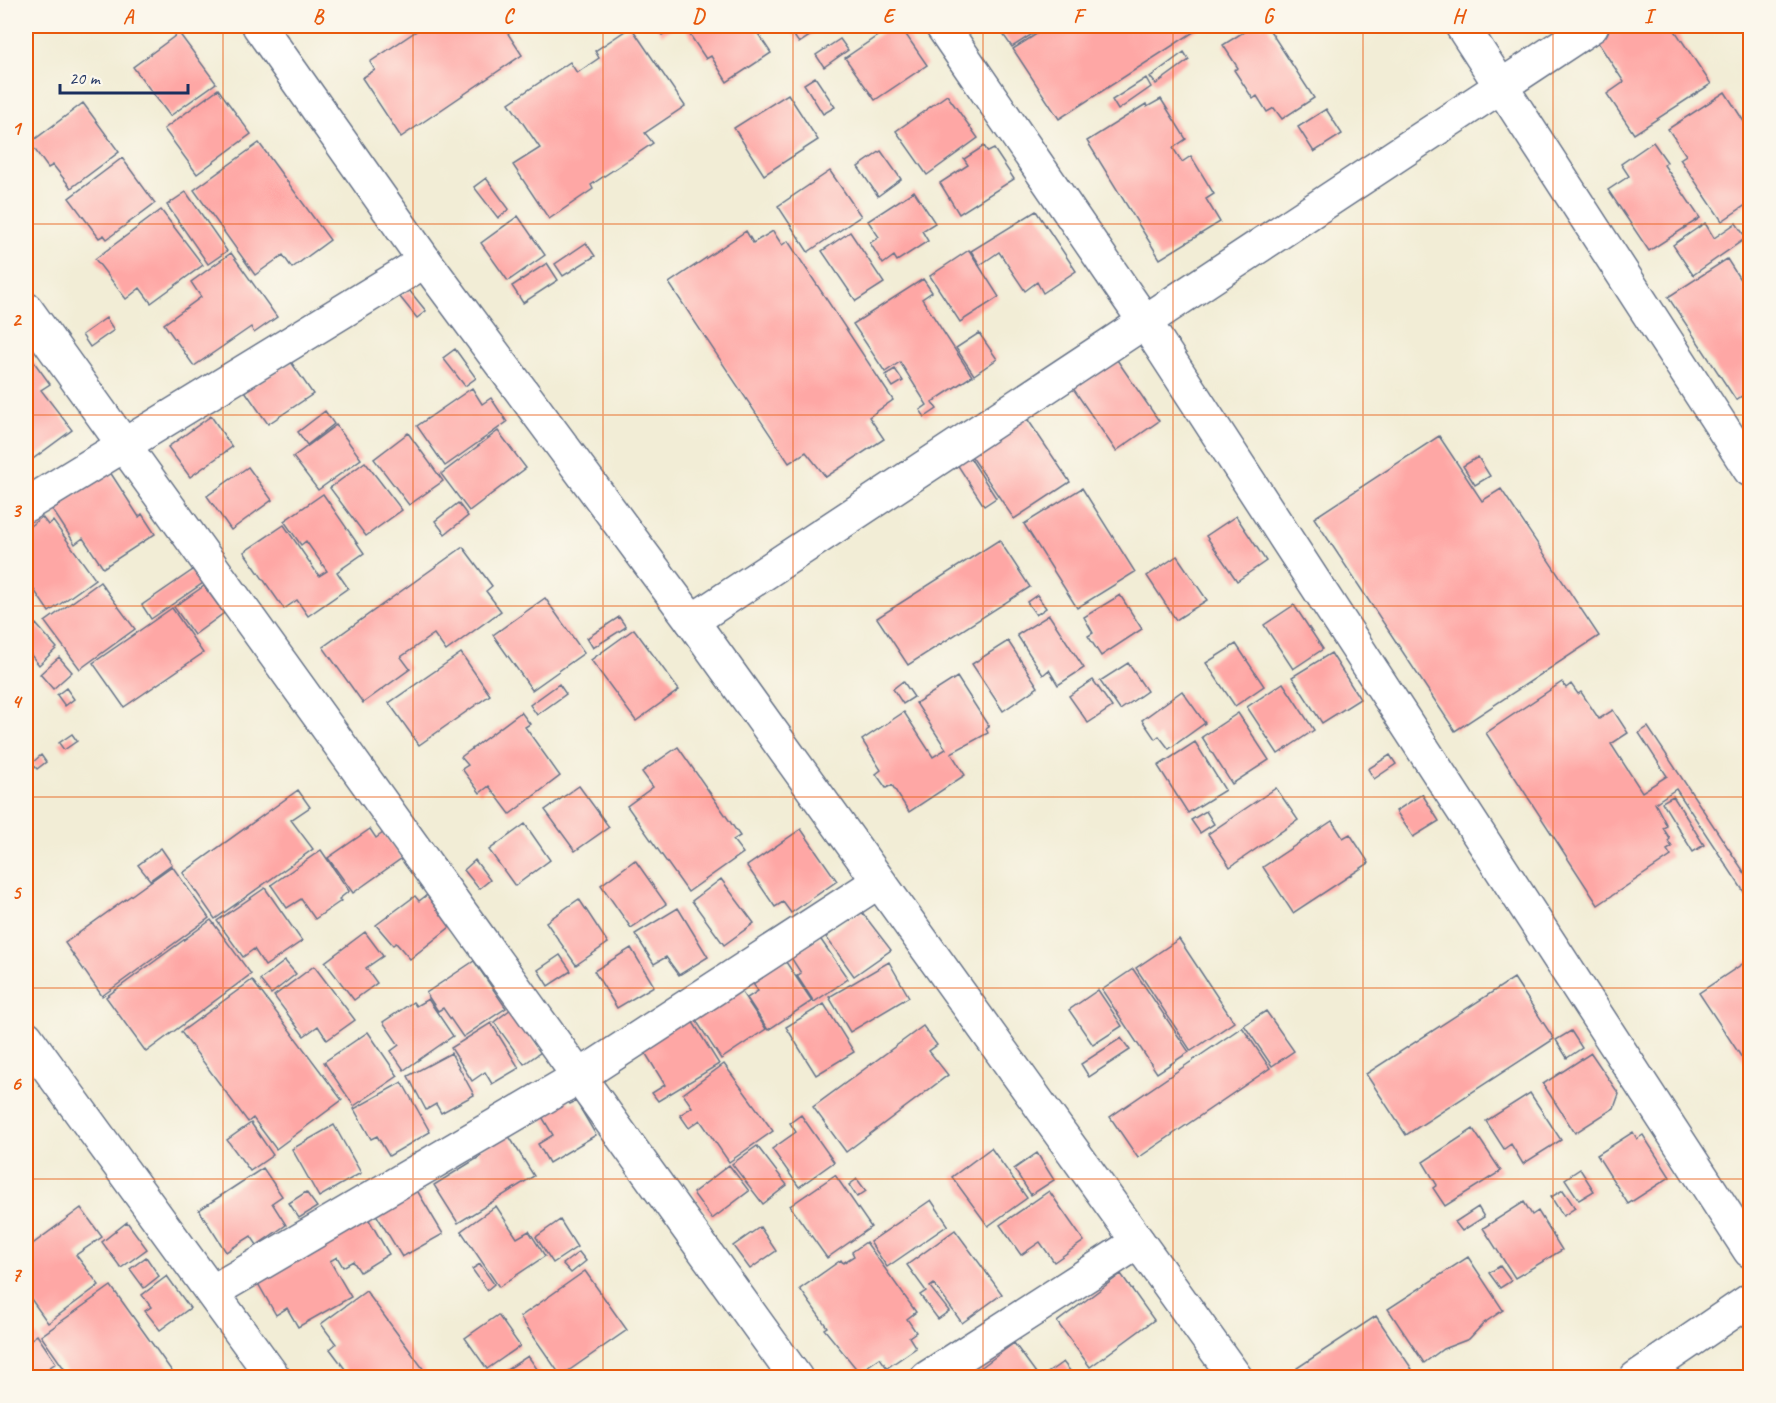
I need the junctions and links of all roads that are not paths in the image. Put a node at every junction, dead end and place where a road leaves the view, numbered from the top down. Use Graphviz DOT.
graph roads {
  1 [pos="259,26"];
  2 [pos="942,26"];
  3 [pos="1462,26"];
  4 [pos="1592,26"];
  5 [pos="1501,84"];
  6 [pos="425,261"];
  7 [pos="26,309"];
  8 [pos="1145,322"];
  9 [pos="121,445"];
  10 [pos="1750,470"];
  11 [pos="26,505"];
  12 [pos="692,621"];
  13 [pos="878,882"];
  14 [pos="26,1037"];
  15 [pos="580,1076"];
  16 [pos="1138,1242"];
  17 [pos="1750,1251"];
  18 [pos="212,1292"];
  19 [pos="1750,1300"];
  20 [pos="274,1377"];
  21 [pos="796,1377"];
  22 [pos="927,1377"];
  23 [pos="1236,1377"];
  24 [pos="1636,1377"];
  1 -- 6 [label="street"];
  2 -- 8 [label="street"];
  3 -- 5 [label="street"];
  4 -- 5 [label="street"];
  5 -- 8 [label="street"];
  5 -- 10 [label="street"];
  6 -- 9 [label="street"];
  6 -- 12 [label="street"];
  7 -- 9 [label="street"];
  8 -- 12 [label="street"];
  8 -- 17 [label="street"];
  9 -- 11 [label="street"];
  9 -- 15 [label="street"];
  12 -- 13 [label="street"];
  13 -- 15 [label="street"];
  13 -- 16 [label="street"];
  14 -- 18 [label="street"];
  15 -- 18 [label="street"];
  15 -- 21 [label="street"];
  16 -- 22 [label="street"];
  16 -- 23 [label="street"];
  18 -- 20 [label="street"];
  19 -- 24 [label="street"];
}
